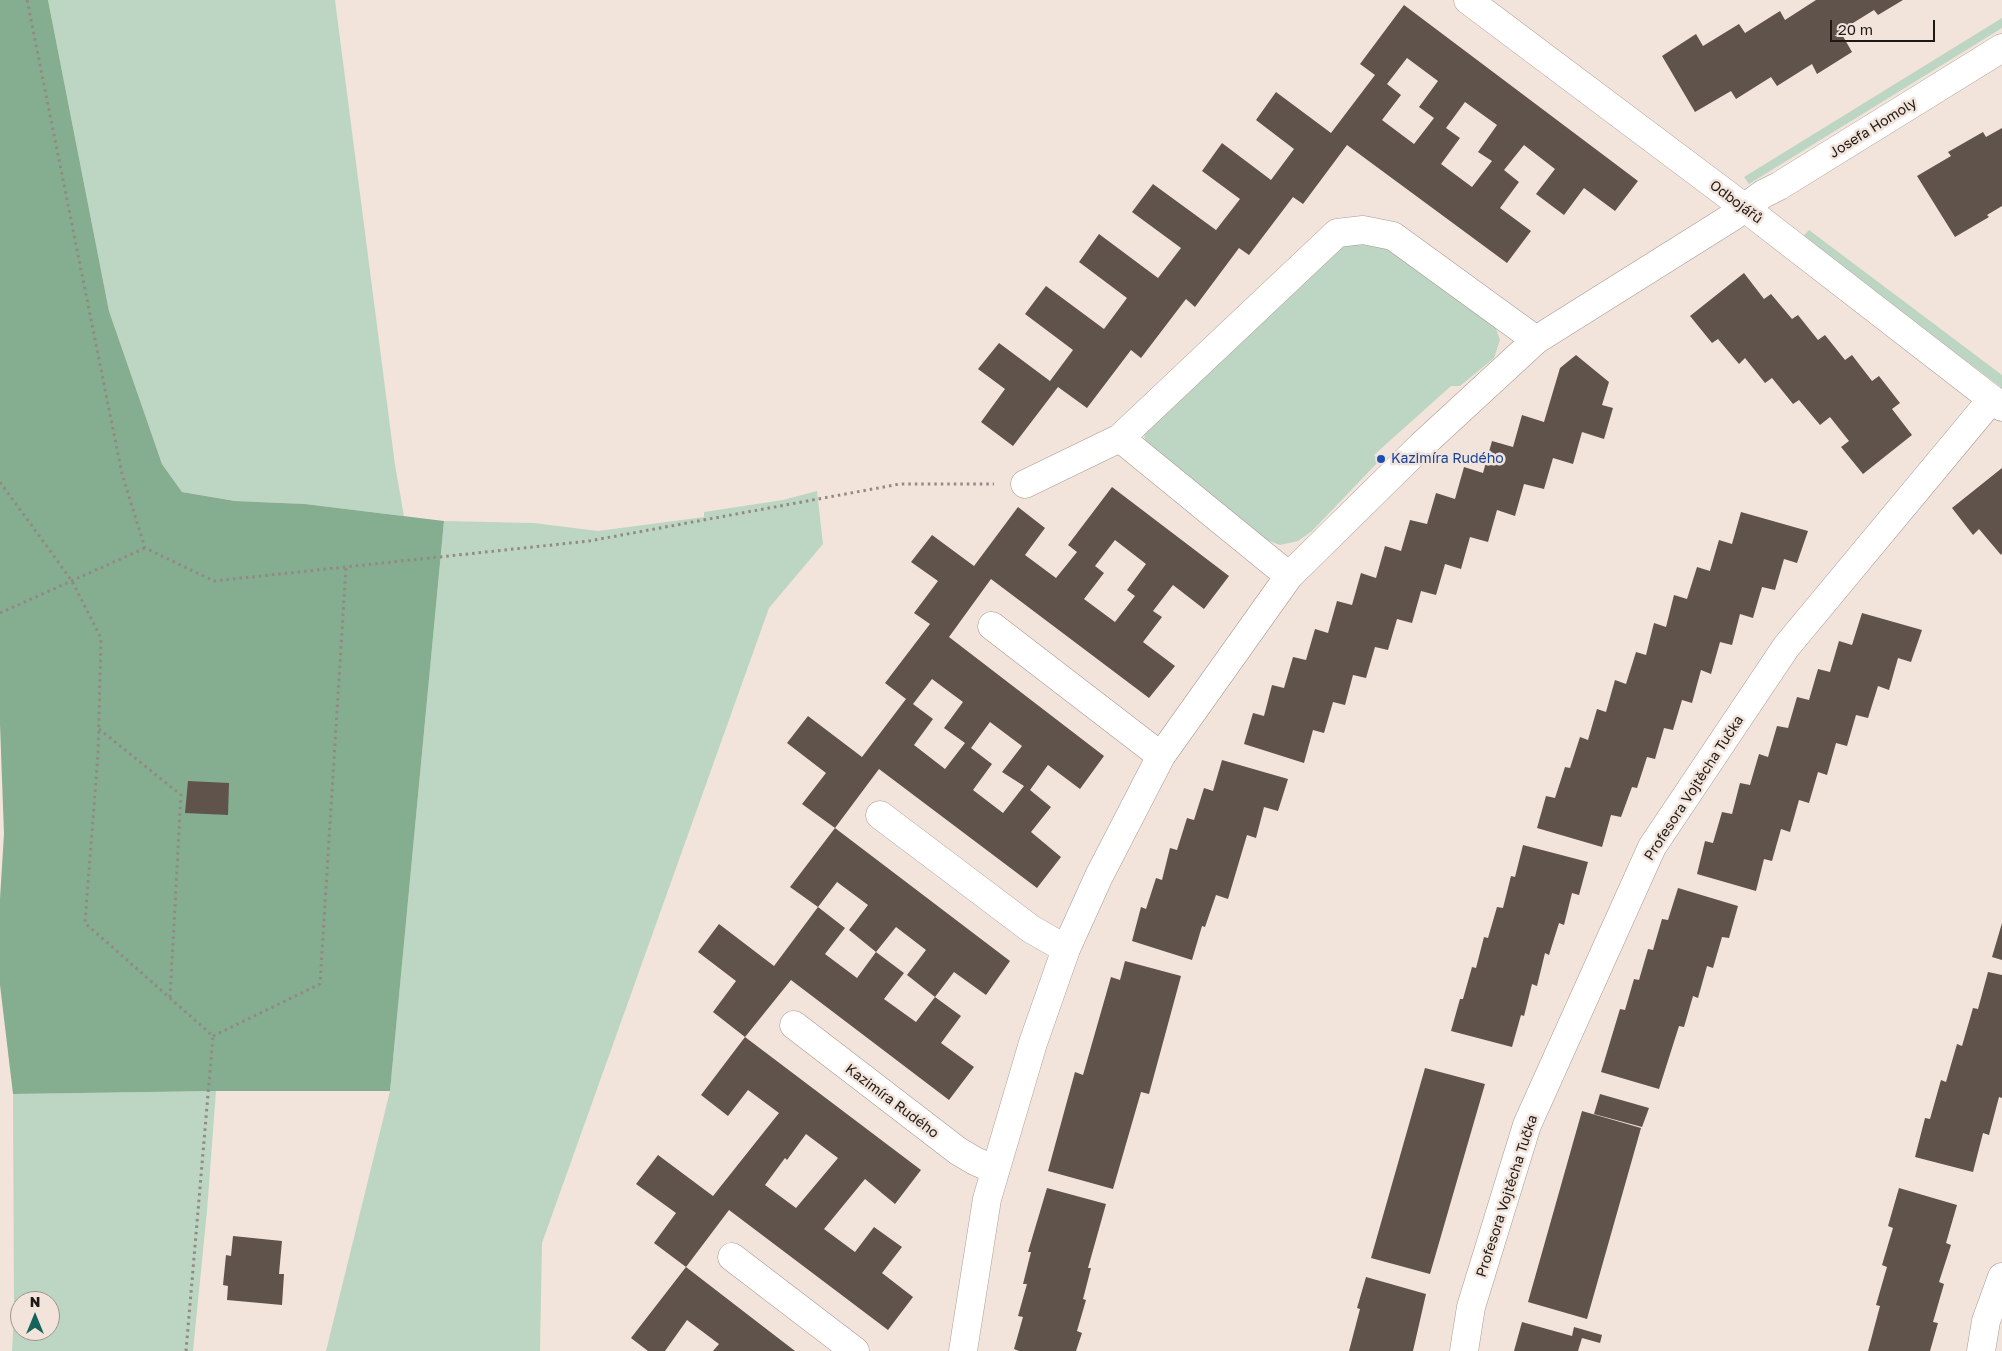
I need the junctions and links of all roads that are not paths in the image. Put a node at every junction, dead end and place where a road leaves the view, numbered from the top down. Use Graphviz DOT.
graph roads {
  1 [pos="1468,0"];
  2 [pos="2002,48"];
  3 [pos="1744,208"];
  4 [pos="1536,340"];
  5 [pos="1997,403"];
  6 [pos="1120,438"];
  7 [pos="1025,484"];
  8 [pos="1289,576"];
  9 [pos="992,626"];
  10 [pos="1161,756"];
  11 [pos="880,816"];
  12 [pos="1066,949"];
  13 [pos="794,1025"];
  14 [pos="995,1170"];
  15 [pos="732,1257"];
  16 [pos="2002,1277"];
  17 [pos="855,1351"];
  18 [pos="963,1351"];
  19 [pos="1464,1351"];
  20 [pos="1981,1351"];
  1 -- 3 [label="street, Odbojářů"];
  2 -- 3 [label="street, Josefa Homoly"];
  3 -- 4 [label="street"];
  3 -- 5 [label="street, Odbojářů"];
  4 -- 6 [label="street"];
  4 -- 8 [label="street"];
  5 -- 19 [label="street, Profesora Vojtěcha Tučka"];
  6 -- 7 [label="street"];
  6 -- 8 [label="street"];
  8 -- 10 [label="street"];
  9 -- 10 [label="street"];
  10 -- 12 [label="street"];
  11 -- 12 [label="street"];
  12 -- 14 [label="street"];
  13 -- 14 [label="street, Kazimíra Rudého"];
  14 -- 18 [label="street"];
  15 -- 17 [label="street"];
  16 -- 20 [label="street"];
}
